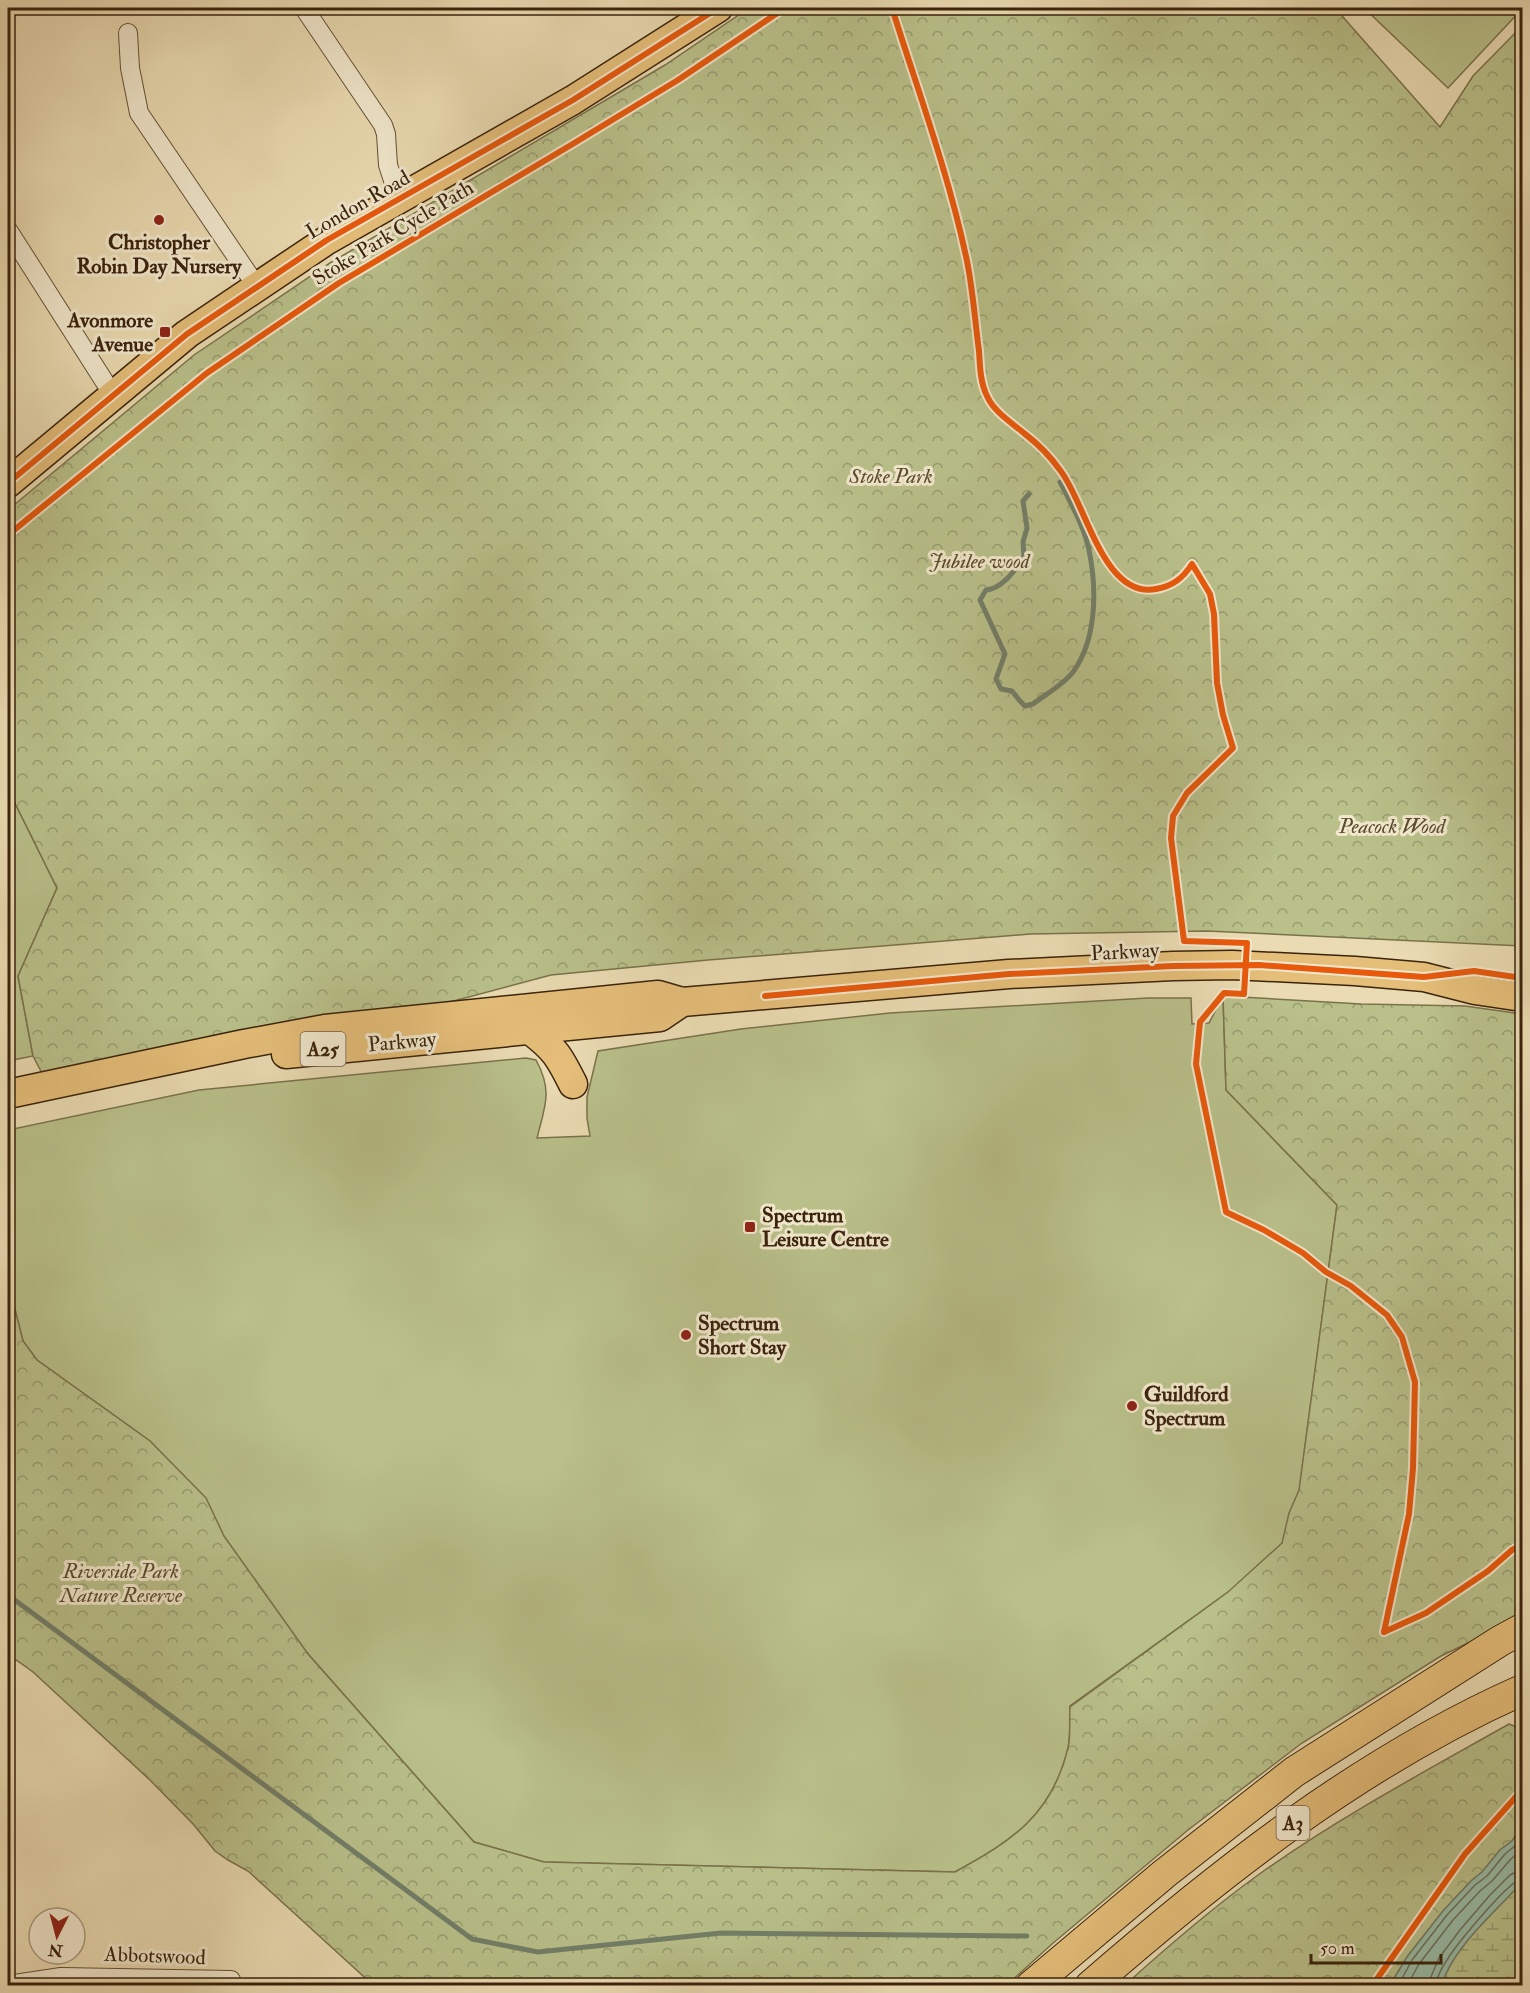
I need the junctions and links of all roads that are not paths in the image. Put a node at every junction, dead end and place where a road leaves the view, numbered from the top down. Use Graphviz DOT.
graph roads {
  1 [pos="304,8"];
  2 [pos="718,8"];
  3 [pos="128,33"];
  4 [pos="399,199"];
  5 [pos="8,230"];
  6 [pos="257,287"];
  7 [pos="113,395"];
  8 [pos="8,483"];
  9 [pos="1424,977"];
  10 [pos="1522,978"];
  11 [pos="1522,997"];
  12 [pos="682,1002"];
  13 [pos="530,1030"];
  14 [pos="117,1072"];
  15 [pos="573,1084"];
  16 [pos="8,1094"];
  17 [pos="1522,1629"];
  18 [pos="1522,1643"];
  19 [pos="1520,1691"];
  20 [pos="1408,1700"];
  21 [pos="231,1980"];
  22 [pos="8,1985"];
  23 [pos="1031,1986"];
  24 [pos="1090,1986"];
  1 -- 4 [label="street"];
  2 -- 4 [label="main road, London Road"];
  3 -- 6 [label="street"];
  4 -- 6 [label="main road, London Road"];
  5 -- 7 [label="street"];
  6 -- 7 [label="main road, London Road"];
  7 -- 8 [label="main road, London Road"];
  9 -- 10 [label="main road, Parkway / A25"];
  9 -- 11 [label="main road, Parkway / A25"];
  9 -- 12 [label="main road, Parkway / A25"];
  12 -- 13 [label="main road, Parkway / A25"];
  12 -- 14 [label="main road, Parkway / A25"];
  13 -- 14 [label="main road, Parkway / A25"];
  13 -- 15 [label="main road"];
  14 -- 16 [label="main road, Parkway / A25"];
  17 -- 20 [label="highway"];
  18 -- 20 [label="highway, A3"];
  19 -- 24 [label="highway, A3"];
  20 -- 23 [label="highway, A3"];
  21 -- 22 [label="street, Abbotswood"];
}
